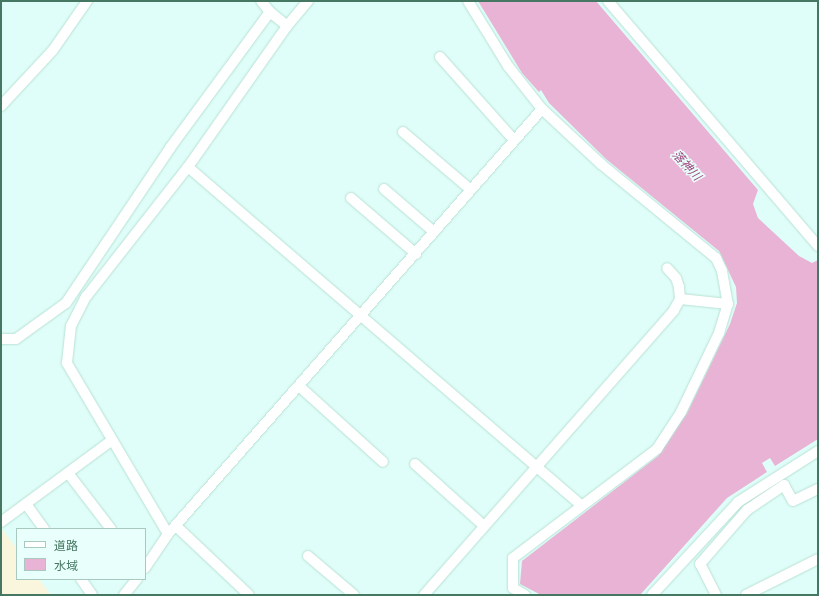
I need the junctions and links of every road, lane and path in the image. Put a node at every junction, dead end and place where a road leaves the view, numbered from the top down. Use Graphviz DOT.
graph roads {
  1 [pos="86,1"];
  2 [pos="261,1"];
  3 [pos="308,1"];
  4 [pos="468,1"];
  5 [pos="608,1"];
  6 [pos="270,12"];
  7 [pos="287,26"];
  8 [pos="440,57"];
  9 [pos="1,106"];
  10 [pos="542,109"];
  11 [pos="403,132"];
  12 [pos="514,140"];
  13 [pos="188,167"];
  14 [pos="384,189"];
  15 [pos="471,190"];
  16 [pos="351,198"];
  17 [pos="434,232"];
  18 [pos="818,246"];
  19 [pos="416,254"];
  20 [pos="667,268"];
  21 [pos="680,299"];
  22 [pos="728,304"];
  23 [pos="361,317"];
  24 [pos="1,339"];
  25 [pos="299,386"];
  26 [pos="111,441"];
  27 [pos="818,451"];
  28 [pos="383,462"];
  29 [pos="415,464"];
  30 [pos="534,468"];
  31 [pos="68,473"];
  32 [pos="818,489"];
  33 [pos="26,504"];
  34 [pos="581,505"];
  35 [pos="1,522"];
  36 [pos="176,526"];
  37 [pos="484,526"];
  38 [pos="43,528"];
  39 [pos="110,528"];
  40 [pos="168,534"];
  41 [pos="308,556"];
  42 [pos="818,559"];
  43 [pos="146,567"];
  44 [pos="82,580"];
  45 [pos="136,580"];
  46 [pos="511,592"];
  47 [pos="92,595"];
  48 [pos="124,595"];
  49 [pos="249,595"];
  50 [pos="354,595"];
  51 [pos="424,595"];
  52 [pos="525,595"];
  53 [pos="652,595"];
  54 [pos="716,595"];
  55 [pos="746,595"];
  1 -- 9 [label="street"];
  2 -- 6 [label="street"];
  3 -- 7 [label="street"];
  4 -- 10 [label="street"];
  5 -- 18 [label="street"];
  6 -- 7 [label="street"];
  6 -- 24 [label="street"];
  7 -- 13 [label="street"];
  8 -- 12 [label="street"];
  10 -- 12 [label="street"];
  10 -- 22 [label="street"];
  11 -- 15 [label="street"];
  12 -- 15 [label="street"];
  13 -- 23 [label="street"];
  13 -- 26 [label="street"];
  14 -- 17 [label="street"];
  15 -- 17 [label="street"];
  16 -- 19 [label="street"];
  17 -- 19 [label="street"];
  19 -- 23 [label="street"];
  20 -- 21 [label="street"];
  21 -- 22 [label="street"];
  21 -- 30 [label="street"];
  22 -- 34 [label="street"];
  23 -- 25 [label="street"];
  23 -- 30 [label="street"];
  25 -- 28 [label="street"];
  25 -- 36 [label="street"];
  26 -- 31 [label="street"];
  26 -- 40 [label="street"];
  27 -- 53 [label="street"];
  29 -- 37 [label="street"];
  30 -- 34 [label="street"];
  30 -- 37 [label="street"];
  31 -- 33 [label="street"];
  31 -- 39 [label="street"];
  32 -- 54 [label="street"];
  33 -- 35 [label="street"];
  33 -- 38 [label="street"];
  34 -- 46 [label="street"];
  36 -- 40 [label="street"];
  36 -- 49 [label="street"];
  37 -- 51 [label="street"];
  40 -- 43 [label="street"];
  41 -- 50 [label="street"];
  42 -- 55 [label="street"];
  44 -- 47 [label="street"];
  45 -- 48 [label="street"];
  46 -- 52 [label="street"];
}
